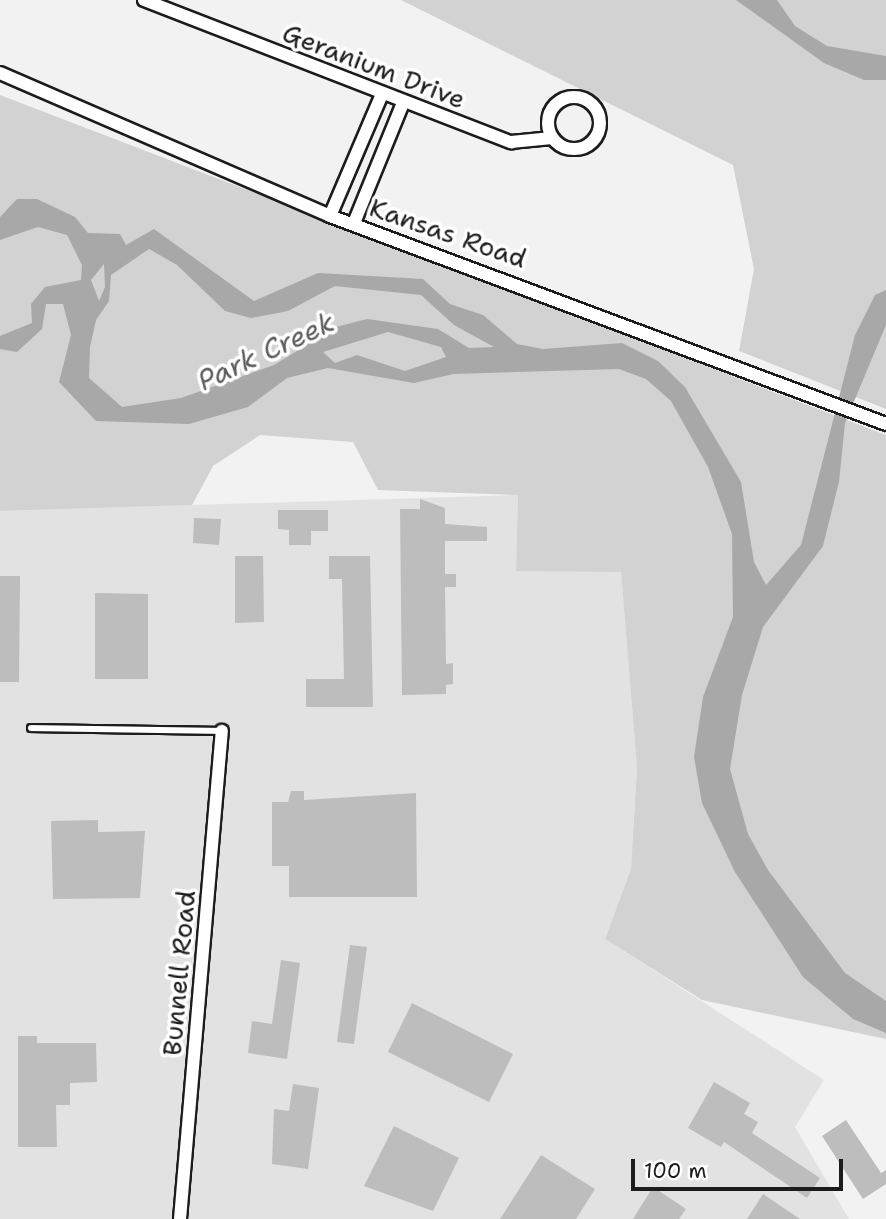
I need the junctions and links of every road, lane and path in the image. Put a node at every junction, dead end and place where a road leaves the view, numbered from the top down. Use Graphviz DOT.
graph roads {
  1 [pos="144,0"];
  2 [pos="0,73"];
  3 [pos="382,94"];
  4 [pos="403,103"];
  5 [pos="552,138"];
  6 [pos="330,216"];
  7 [pos="354,223"];
  8 [pos="886,424"];
  9 [pos="31,728"];
  10 [pos="222,732"];
  11 [pos="180,1219"];
  1 -- 3 [label="street, Geranium Drive"];
  2 -- 6 [label="street, Kansas Road"];
  3 -- 4 [label="street, Geranium Drive"];
  3 -- 6 [label="street"];
  4 -- 5 [label="street, Geranium Drive"];
  4 -- 7 [label="street"];
  5 -- 5 [label="street, Geranium Drive"];
  6 -- 7 [label="street, Kansas Road"];
  7 -- 8 [label="street, Kansas Road"];
  9 -- 10 [label="lane"];
  10 -- 11 [label="street, Bunnell Road"];
}
